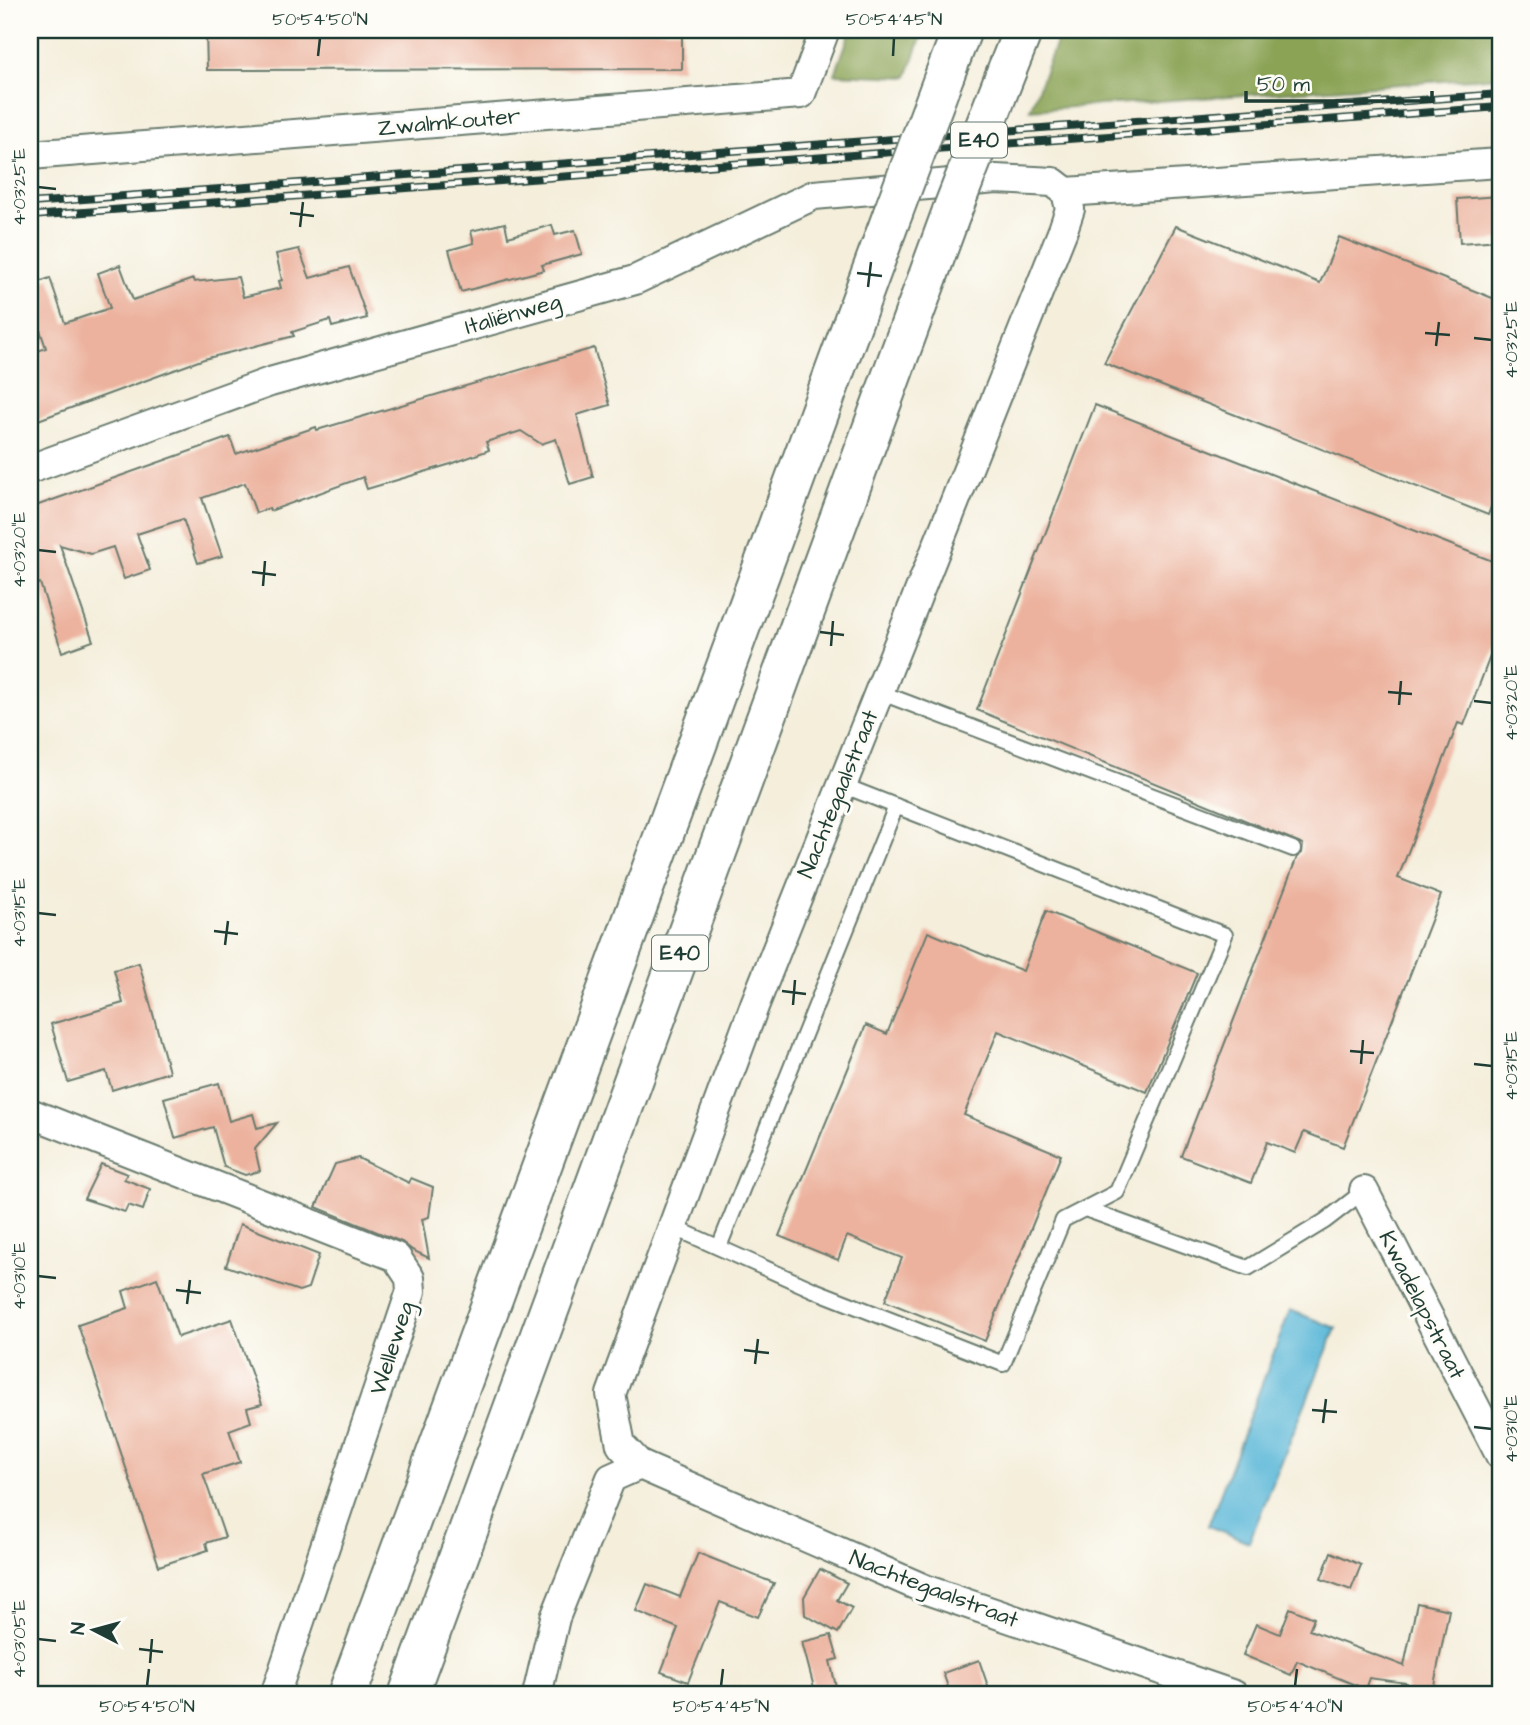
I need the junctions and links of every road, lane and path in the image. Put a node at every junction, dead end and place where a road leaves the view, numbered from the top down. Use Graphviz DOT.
graph roads {
  1 [pos="825,30"];
  2 [pos="962,30"];
  3 [pos="1023,30"];
  4 [pos="30,155"];
  5 [pos="1500,163"];
  6 [pos="1066,192"];
  7 [pos="30,469"];
  8 [pos="879,692"];
  9 [pos="842,785"];
  10 [pos="896,806"];
  11 [pos="1293,849"];
  12 [pos="30,1113"];
  13 [pos="1364,1191"];
  14 [pos="1085,1209"];
  15 [pos="673,1227"];
  16 [pos="719,1247"];
  17 [pos="1500,1455"];
  18 [pos="640,1465"];
  19 [pos="275,1695"];
  20 [pos="346,1695"];
  21 [pos="408,1695"];
  22 [pos="537,1695"];
  23 [pos="1234,1695"];
  1 -- 4 [label="street, Zwalmkouter"];
  2 -- 20 [label="highway, E40, bridge"];
  3 -- 21 [label="highway, E40, bridge"];
  5 -- 6 [label="street"];
  6 -- 7 [label="street, Italiënweg"];
  6 -- 8 [label="street, Nachtegaalstraat"];
  8 -- 9 [label="street, Nachtegaalstraat"];
  8 -- 11 [label="lane"];
  9 -- 10 [label="lane"];
  9 -- 15 [label="street, Nachtegaalstraat"];
  10 -- 14 [label="lane"];
  10 -- 16 [label="lane"];
  12 -- 19 [label="street, Welleweg"];
  13 -- 14 [label="lane"];
  13 -- 17 [label="street, Kwadelapstraat"];
  14 -- 16 [label="lane"];
  15 -- 16 [label="lane"];
  15 -- 18 [label="street, Nachtegaalstraat"];
  18 -- 22 [label="street"];
  18 -- 23 [label="street, Nachtegaalstraat"];
}
